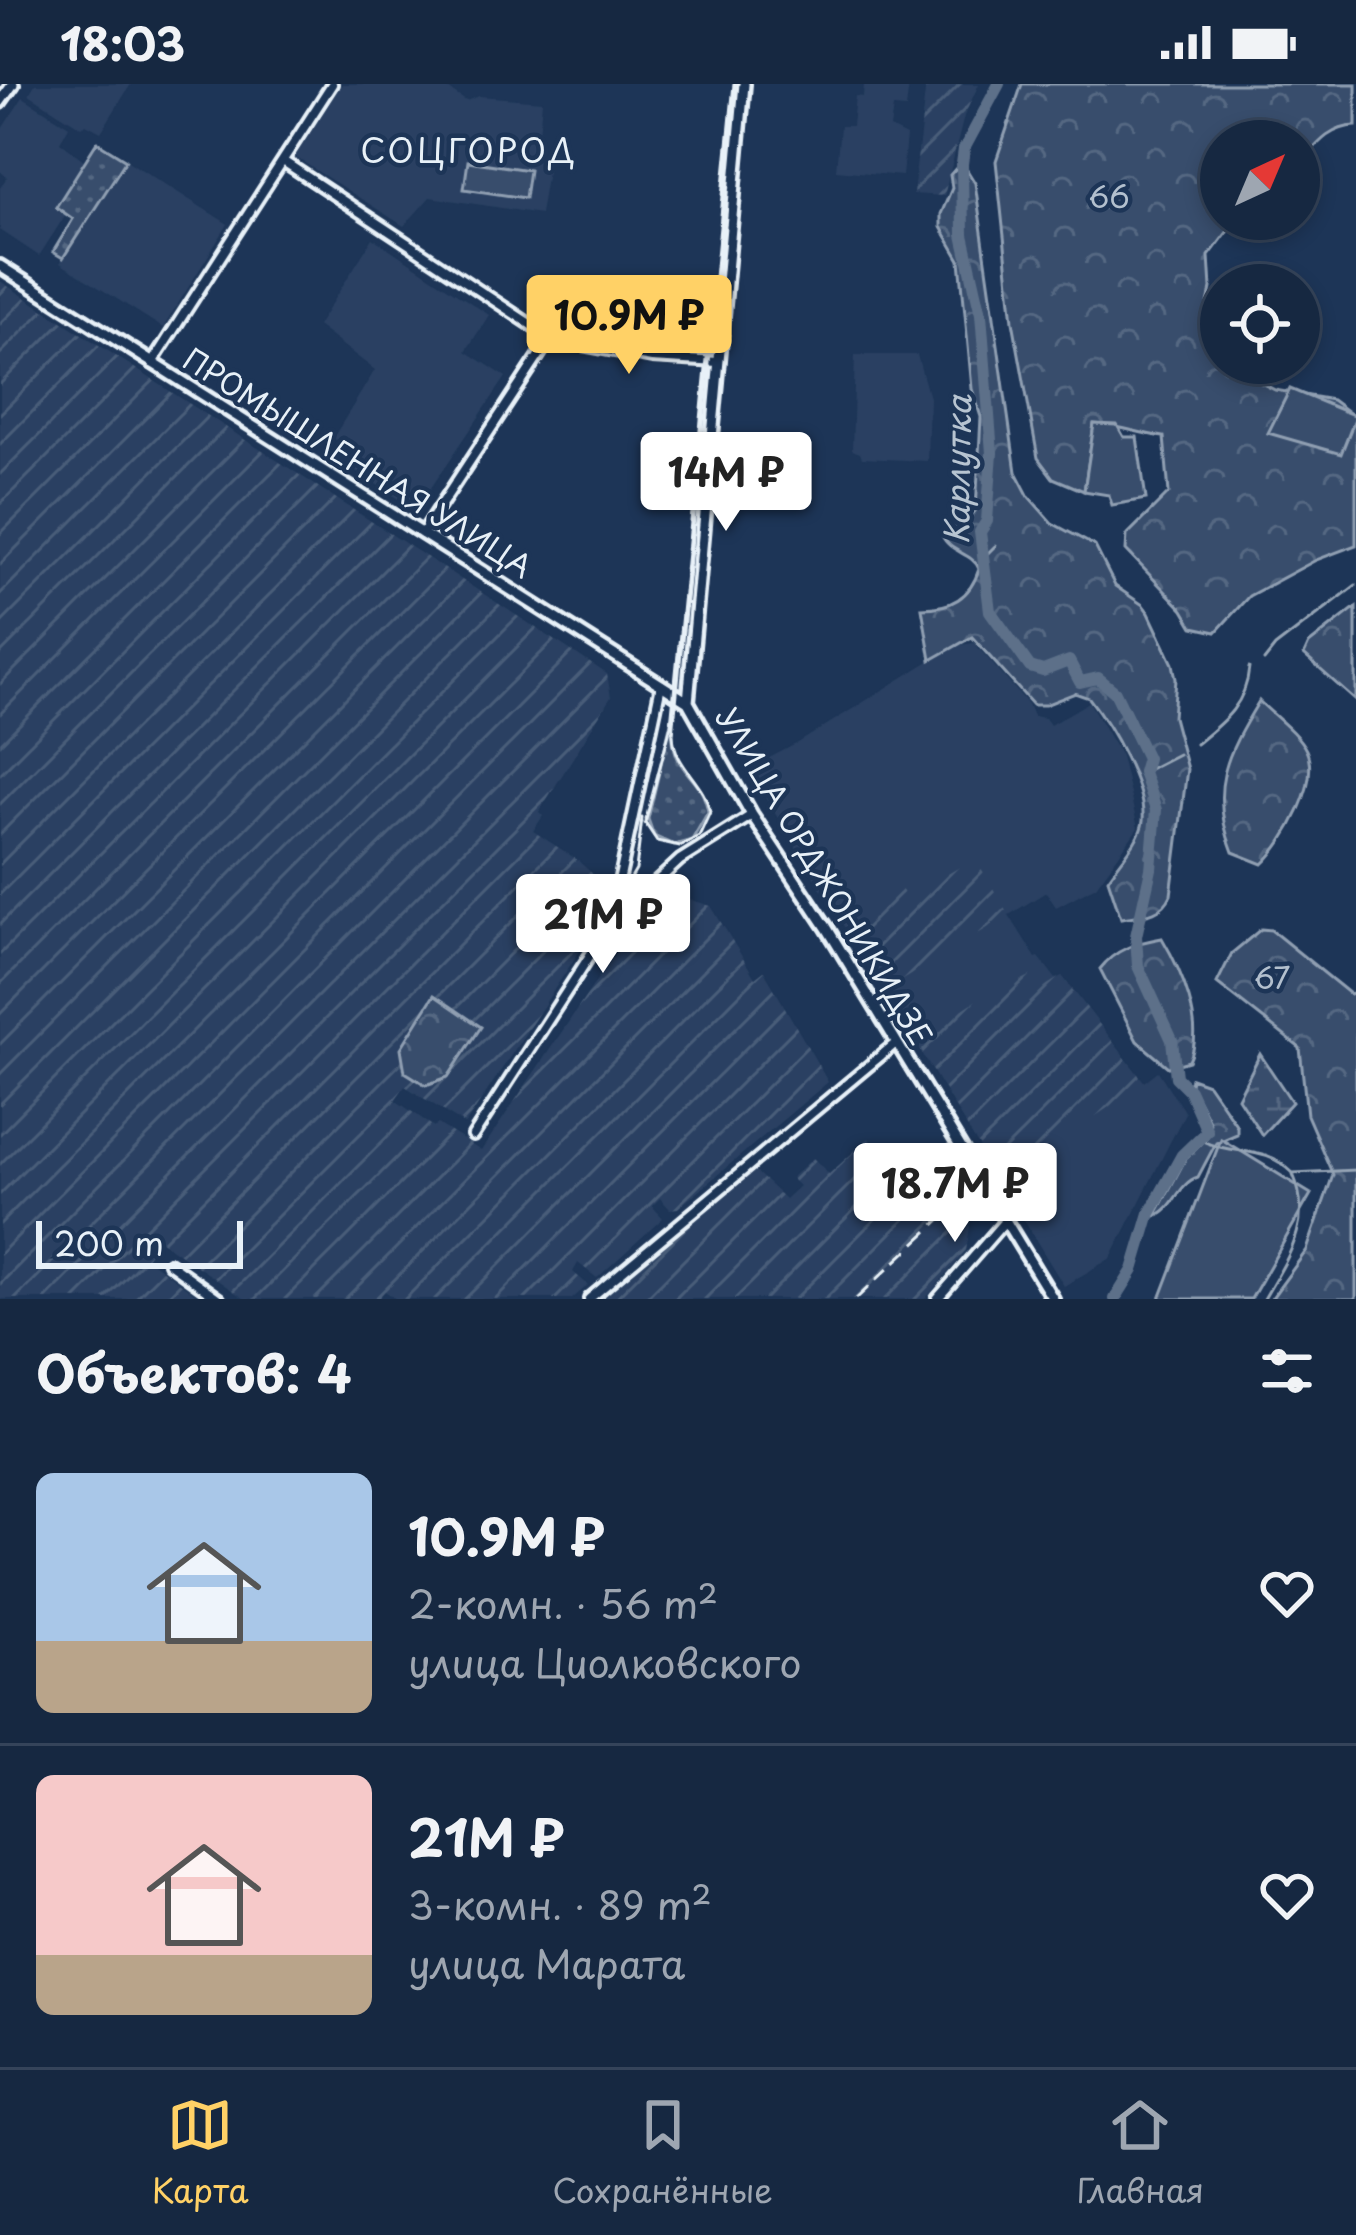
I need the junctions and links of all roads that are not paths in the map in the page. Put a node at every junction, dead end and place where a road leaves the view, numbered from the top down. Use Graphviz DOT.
graph roads {
  1 [pos="14,84"];
  2 [pos="332,84"];
  3 [pos="744,84"];
  4 [pos="0,102"];
  5 [pos="283,161"];
  6 [pos="0,266"];
  7 [pos="554,340"];
  8 [pos="718,362"];
  9 [pos="152,363"];
  10 [pos="422,534"];
  11 [pos="661,685"];
  12 [pos="688,702"];
  13 [pos="752,814"];
  14 [pos="609,926"];
  15 [pos="896,1043"];
  16 [pos="472,1136"];
  17 [pos="1005,1221"];
  18 [pos="170,1263"];
  19 [pos="219,1299"];
  20 [pos="589,1299"];
  21 [pos="937,1299"];
  22 [pos="1053,1299"];
  1 -- 4 [label="main road"];
  2 -- 5 [label="street"];
  3 -- 8 [label="main road, УЛИЦА ОРДЖОНИКИДЗЕ"];
  5 -- 7 [label="street"];
  5 -- 9 [label="street"];
  6 -- 9 [label="main road, ПРОМЫШЛЕННАЯ УЛИЦА"];
  7 -- 8 [label="street"];
  7 -- 10 [label="street"];
  8 -- 12 [label="main road, УЛИЦА ОРДЖОНИКИДЗЕ"];
  9 -- 10 [label="main road, ПРОМЫШЛЕННАЯ УЛИЦА"];
  10 -- 11 [label="main road, ПРОМЫШЛЕННАЯ УЛИЦА"];
  11 -- 12 [label="main road, ПРОМЫШЛЕННАЯ УЛИЦА"];
  11 -- 14 [label="street"];
  12 -- 13 [label="main road, УЛИЦА ОРДЖОНИКИДЗЕ"];
  13 -- 14 [label="street"];
  13 -- 15 [label="main road, УЛИЦА ОРДЖОНИКИДЗЕ"];
  14 -- 16 [label="street"];
  15 -- 17 [label="main road, УЛИЦА ОРДЖОНИКИДЗЕ"];
  15 -- 20 [label="street"];
  17 -- 21 [label="street"];
  17 -- 22 [label="main road, УЛИЦА ОРДЖОНИКИДЗЕ"];
  18 -- 19 [label="street"];
}
